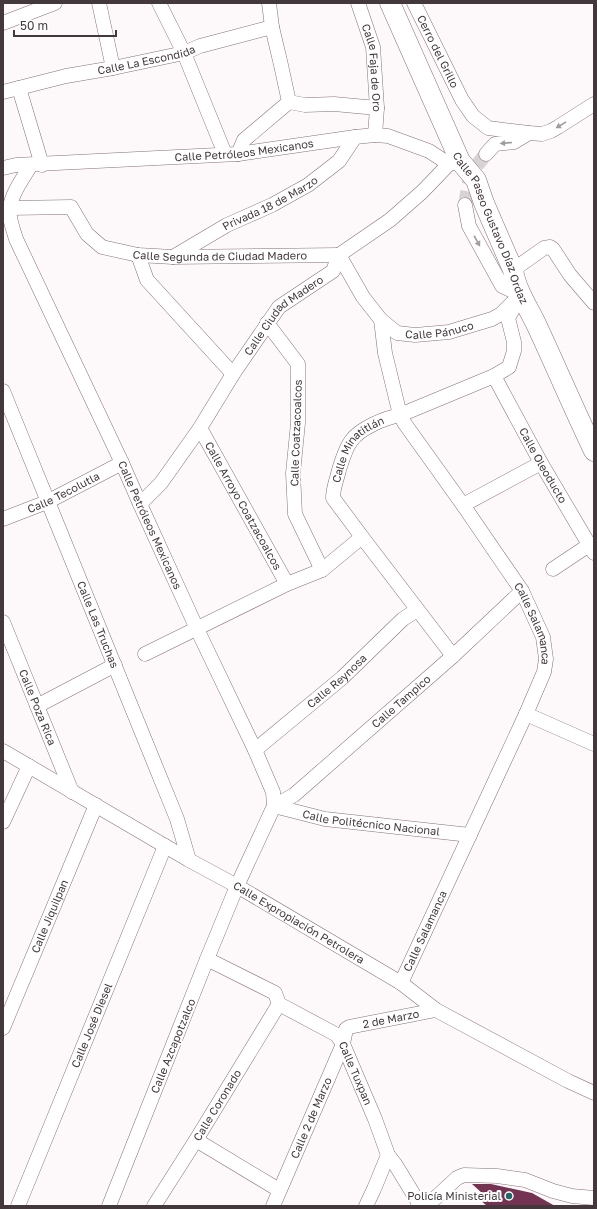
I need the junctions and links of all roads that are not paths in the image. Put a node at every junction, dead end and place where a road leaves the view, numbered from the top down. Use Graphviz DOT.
graph roads {
  1 [pos="55,3"];
  2 [pos="99,3"];
  3 [pos="159,3"];
  4 [pos="269,3"];
  5 [pos="358,3"];
  6 [pos="390,3"];
  7 [pos="414,3"];
  8 [pos="3,23"];
  9 [pos="272,27"];
  10 [pos="184,53"];
  11 [pos="113,68"];
  12 [pos="19,88"];
  13 [pos="3,92"];
  14 [pos="289,102"];
  15 [pos="594,104"];
  16 [pos="376,108"];
  17 [pos="529,133"];
  18 [pos="375,135"];
  19 [pos="355,137"];
  20 [pos="231,154"];
  21 [pos="486,154"];
  22 [pos="454,163"];
  23 [pos="36,165"];
  24 [pos="3,168"];
  25 [pos="465,205"];
  26 [pos="10,208"];
  27 [pos="338,255"];
  28 [pos="138,256"];
  29 [pos="173,257"];
  30 [pos="513,270"];
  31 [pos="521,294"];
  32 [pos="594,303"];
  33 [pos="381,320"];
  34 [pos="267,323"];
  35 [pos="233,374"];
  36 [pos="494,376"];
  37 [pos="3,391"];
  38 [pos="400,415"];
  39 [pos="200,428"];
  40 [pos="594,451"];
  41 [pos="122,463"];
  42 [pos="541,463"];
  43 [pos="47,502"];
  44 [pos="140,504"];
  45 [pos="463,504"];
  46 [pos="3,519"];
  47 [pos="362,537"];
  48 [pos="592,549"];
  49 [pos="553,569"];
  50 [pos="322,570"];
  51 [pos="287,584"];
  52 [pos="522,590"];
  53 [pos="417,610"];
  54 [pos="3,622"];
  55 [pos="197,629"];
  56 [pos="8,648"];
  57 [pos="145,654"];
  58 [pos="453,656"];
  59 [pos="114,665"];
  60 [pos="37,706"];
  61 [pos="526,714"];
  62 [pos="593,741"];
  63 [pos="255,750"];
  64 [pos="3,751"];
  65 [pos="29,766"];
  66 [pos="72,792"];
  67 [pos="96,805"];
  68 [pos="274,806"];
  69 [pos="3,822"];
  70 [pos="470,835"];
  71 [pos="166,846"];
  72 [pos="189,860"];
  73 [pos="238,886"];
  74 [pos="207,959"];
  75 [pos="401,983"];
  76 [pos="279,1004"];
  77 [pos="436,1010"];
  78 [pos="3,1028"];
  79 [pos="346,1029"];
  80 [pos="343,1044"];
  81 [pos="594,1093"];
  82 [pos="196,1140"];
  83 [pos="388,1155"];
  84 [pos="280,1190"];
  85 [pos="594,1198"];
  86 [pos="18,1206"];
  87 [pos="109,1206"];
  88 [pos="154,1206"];
  89 [pos="273,1206"];
  90 [pos="366,1206"];
  91 [pos="420,1206"];
  1 -- 8 [label="street"];
  2 -- 11 [label="street"];
  3 -- 10 [label="street"];
  4 -- 9 [label="street"];
  5 -- 16 [label="street, Calle Faja de Oro"];
  6 -- 22 [label="main road, Calle Paseo Gustavo Díaz Ordaz"];
  7 -- 17 [label="street, Cerro del Grillo"];
  9 -- 10 [label="street, Calle La Escondida"];
  9 -- 14 [label="street"];
  10 -- 11 [label="street, Calle La Escondida"];
  10 -- 20 [label="street"];
  11 -- 12 [label="street, Calle La Escondida"];
  12 -- 13 [label="street, Calle La Escondida"];
  12 -- 23 [label="street"];
  14 -- 16 [label="street"];
  14 -- 20 [label="street"];
  15 -- 17 [label="street, one-way"];
  16 -- 18 [label="street, Calle Faja de Oro"];
  17 -- 21 [label="street, one-way"];
  18 -- 19 [label="street, Calle Petróleos Mexicanos"];
  18 -- 22 [label="street, Calle Petróleos Mexicanos"];
  19 -- 20 [label="street, Calle Petróleos Mexicanos"];
  19 -- 29 [label="street, Privada 18 de Marzo"];
  20 -- 23 [label="street, Calle Petróleos Mexicanos"];
  22 -- 27 [label="street"];
  22 -- 30 [label="main road, Calle Paseo Gustavo Díaz Ordaz"];
  23 -- 24 [label="street, Calle Petróleos Mexicanos"];
  23 -- 26 [label="street, Calle Petróleos Mexicanos"];
  25 -- 31 [label="street, one-way"];
  26 -- 28 [label="street, Calle Segunda de Ciudad Madero"];
  26 -- 41 [label="street, Calle Petróleos Mexicanos"];
  27 -- 29 [label="street, Calle Segunda de Ciudad Madero"];
  27 -- 33 [label="street, Calle Pánuco"];
  27 -- 34 [label="street, Calle Ciudad Madero"];
  28 -- 29 [label="street, Calle Segunda de Ciudad Madero"];
  28 -- 35 [label="street"];
  30 -- 31 [label="main road, Calle Paseo Gustavo Díaz Ordaz"];
  30 -- 32 [label="street"];
  31 -- 33 [label="street, Calle Pánuco"];
  31 -- 36 [label="street, Calle Minatitlán"];
  31 -- 40 [label="main road, Calle Paseo Gustavo Díaz Ordaz"];
  33 -- 38 [label="street, Calle Salamanca"];
  34 -- 35 [label="street, Calle Ciudad Madero"];
  34 -- 50 [label="street, Calle Coatzacoalcos"];
  35 -- 39 [label="street, Calle Ciudad Madero"];
  36 -- 38 [label="street, Calle Minatitlán"];
  36 -- 42 [label="street, Calle Oleoducto"];
  37 -- 43 [label="street, Calle Las Truchas"];
  38 -- 45 [label="street, Calle Salamanca"];
  38 -- 47 [label="street, Calle Minatitlán"];
  39 -- 44 [label="street, Calle Ciudad Madero"];
  39 -- 51 [label="street, Calle Arroyo Coatzacoalcos"];
  41 -- 43 [label="street, Calle Tecolutla"];
  41 -- 44 [label="street, Calle Petróleos Mexicanos"];
  42 -- 45 [label="street"];
  42 -- 48 [label="street, Calle Oleoducto"];
  43 -- 46 [label="street, Calle Tecolutla"];
  43 -- 59 [label="street, Calle Las Truchas"];
  44 -- 55 [label="street, Calle Petróleos Mexicanos"];
  45 -- 52 [label="street, Calle Salamanca"];
  47 -- 50 [label="street"];
  47 -- 53 [label="street, Calle Minatitlán"];
  48 -- 49 [label="street"];
  50 -- 51 [label="street"];
  51 -- 55 [label="street"];
  52 -- 58 [label="street, Calle Tampico"];
  52 -- 61 [label="street, Calle Salamanca"];
  53 -- 58 [label="street, Calle Minatitlán"];
  53 -- 63 [label="street, Calle Reynosa"];
  54 -- 56 [label="street, Calle Poza Rica"];
  55 -- 57 [label="street"];
  55 -- 63 [label="street, Calle Petróleos Mexicanos"];
  56 -- 60 [label="street, Calle Poza Rica"];
  58 -- 68 [label="street, Calle Tampico"];
  59 -- 60 [label="street"];
  59 -- 72 [label="street, Calle Las Truchas"];
  60 -- 66 [label="street, Calle Poza Rica"];
  61 -- 62 [label="street"];
  61 -- 70 [label="street, Calle Salamanca"];
  63 -- 68 [label="street, Calle Petróleos Mexicanos"];
  64 -- 65 [label="street, Calle Expropiación Petrolera"];
  65 -- 66 [label="street, Calle Expropiación Petrolera"];
  65 -- 69 [label="street"];
  66 -- 67 [label="street, Calle Expropiación Petrolera"];
  67 -- 71 [label="street, Calle Expropiación Petrolera"];
  67 -- 78 [label="street, Calle Jiquilpan"];
  68 -- 70 [label="street, Calle Politécnico Nacional"];
  68 -- 73 [label="street"];
  70 -- 75 [label="street, Calle Salamanca"];
  71 -- 72 [label="street, Calle Expropiación Petrolera"];
  71 -- 86 [label="street, Calle José Diesel"];
  72 -- 73 [label="street, Calle Expropiación Petrolera"];
  73 -- 74 [label="street, Calle Azcapotzalco"];
  73 -- 75 [label="street, Calle Expropiación Petrolera"];
  74 -- 76 [label="street, Calle Tuxpan"];
  74 -- 87 [label="street, Calle Azcapotzalco"];
  75 -- 77 [label="street, Calle Expropiación Petrolera"];
  76 -- 80 [label="street, Calle Tuxpan"];
  76 -- 82 [label="street, Calle Coronado"];
  77 -- 79 [label="street, 2 de Marzo"];
  77 -- 81 [label="street, Calle Expropiación Petrolera"];
  79 -- 80 [label="street, Calle 2 de Marzo"];
  80 -- 83 [label="street, Calle Tuxpan"];
  80 -- 84 [label="street, Calle 2 de Marzo"];
  82 -- 84 [label="street"];
  82 -- 88 [label="street, Calle Coronado"];
  83 -- 90 [label="street"];
  83 -- 91 [label="street, Calle Tuxpan"];
  84 -- 89 [label="street, Calle 2 de Marzo"];
  85 -- 91 [label="street"];
}
